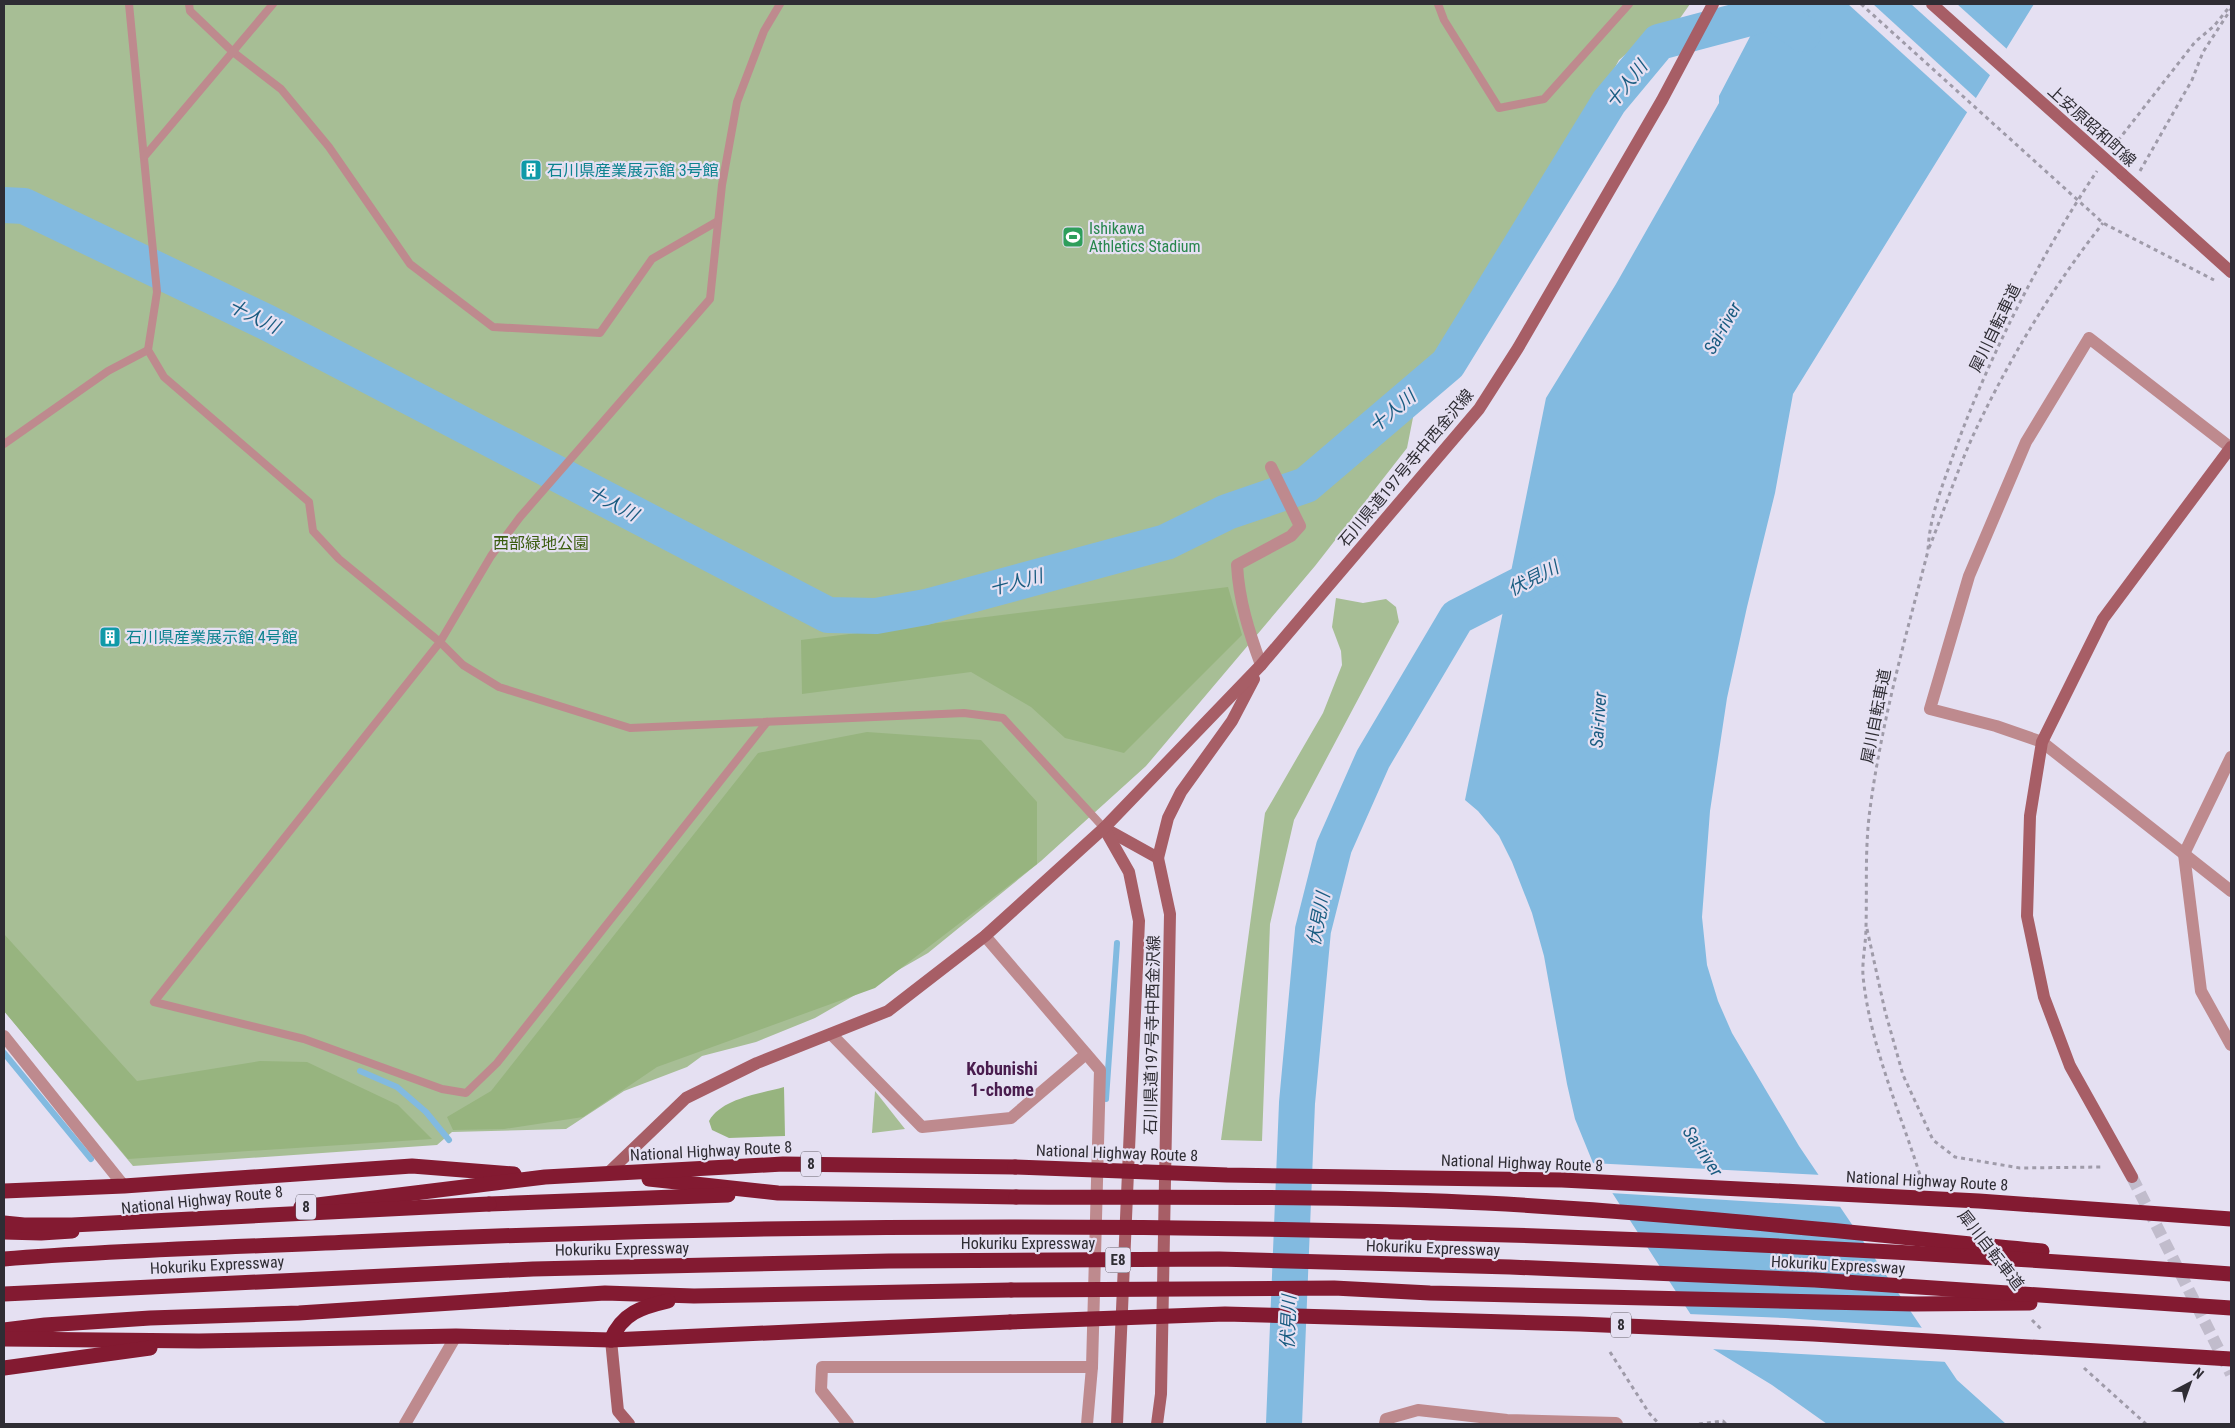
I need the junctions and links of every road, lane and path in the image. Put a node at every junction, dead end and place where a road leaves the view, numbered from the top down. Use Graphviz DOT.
graph roads {
  1 [pos="129,4"];
  2 [pos="189,4"];
  3 [pos="273,4"];
  4 [pos="780,4"];
  5 [pos="1438,4"];
  6 [pos="1629,4"];
  7 [pos="1713,4"];
  8 [pos="1861,4"];
  9 [pos="1932,4"];
  10 [pos="2231,5"];
  11 [pos="2231,10"];
  12 [pos="234,52"];
  13 [pos="2111,150"];
  14 [pos="144,157"];
  15 [pos="2101,164"];
  16 [pos="2132,185"];
  17 [pos="718,221"];
  18 [pos="2103,223"];
  19 [pos="2231,272"];
  20 [pos="2223,284"];
  21 [pos="148,350"];
  22 [pos="4,444"];
  23 [pos="2231,447"];
  24 [pos="1271,467"];
  25 [pos="1928,551"];
  26 [pos="440,642"];
  27 [pos="1261,666"];
  28 [pos="767,722"];
  29 [pos="2042,742"];
  30 [pos="2231,757"];
  31 [pos="1104,828"];
  32 [pos="2184,854"];
  33 [pos="1158,858"];
  34 [pos="2231,891"];
  35 [pos="1866,926"];
  36 [pos="985,936"];
  37 [pos="831,1034"];
  38 [pos="4,1036"];
  39 [pos="2231,1044"];
  40 [pos="1086,1054"];
  41 [pos="2101,1167"];
  42 [pos="607,1174"];
  43 [pos="545,1176"];
  44 [pos="2132,1177"];
  45 [pos="1926,1183"];
  46 [pos="124,1186"];
  47 [pos="4,1191"];
  48 [pos="778,1193"];
  49 [pos="2231,1219"];
  50 [pos="4,1224"];
  51 [pos="4,1232"];
  52 [pos="4,1259"];
  53 [pos="2161,1268"];
  54 [pos="2231,1274"];
  55 [pos="4,1294"];
  56 [pos="694,1296"];
  57 [pos="2162,1303"];
  58 [pos="2231,1308"];
  59 [pos="2026,1314"];
  60 [pos="4,1330"];
  61 [pos="2048,1334"];
  62 [pos="456,1336"];
  63 [pos="4,1339"];
  64 [pos="611,1340"];
  65 [pos="199,1341"];
  66 [pos="1610,1352"];
  67 [pos="2231,1359"];
  68 [pos="1092,1367"];
  69 [pos="2083,1367"];
  70 [pos="4,1368"];
  71 [pos="1507,1422"];
  72 [pos="405,1424"];
  73 [pos="629,1424"];
  74 [pos="848,1424"];
  75 [pos="1087,1424"];
  76 [pos="1117,1424"];
  77 [pos="1157,1424"];
  78 [pos="1385,1424"];
  79 [pos="1617,1424"];
  80 [pos="1660,1424"];
  81 [pos="1699,1424"];
  82 [pos="1726,1424"];
  83 [pos="2146,1424"];
  1 -- 14 [label="lane"];
  2 -- 12 [label="lane"];
  3 -- 12 [label="lane"];
  4 -- 17 [label="lane"];
  5 -- 6 [label="lane"];
  7 -- 27 [label="main road, 石川県道197号寺中西金沢線"];
  8 -- 18 [label="path, bridge"];
  9 -- 16 [label="main road, 上安原昭和町線, bridge"];
  10 -- 13 [label="path"];
  11 -- 16 [label="path"];
  12 -- 14 [label="lane"];
  12 -- 17 [label="lane"];
  14 -- 21 [label="lane"];
  15 -- 25 [label="path, 犀川自転車道"];
  16 -- 19 [label="main road, 上安原昭和町線"];
  17 -- 26 [label="lane"];
  18 -- 20 [label="path"];
  18 -- 25 [label="path"];
  21 -- 22 [label="lane"];
  21 -- 26 [label="lane"];
  23 -- 29 [label="main road"];
  23 -- 29 [label="street"];
  24 -- 27 [label="street"];
  25 -- 35 [label="path, 犀川自転車道"];
  26 -- 28 [label="lane"];
  26 -- 28 [label="lane"];
  27 -- 31 [label="main road, 石川県道197号寺中西金沢線"];
  27 -- 33 [label="main road"];
  28 -- 31 [label="lane"];
  29 -- 32 [label="street"];
  29 -- 44 [label="main road"];
  30 -- 32 [label="street"];
  31 -- 33 [label="main road"];
  31 -- 36 [label="main road, 石川県道197号寺中西金沢線"];
  31 -- 76 [label="main road, 石川県道197号寺中西金沢線"];
  32 -- 34 [label="street"];
  32 -- 39 [label="street"];
  33 -- 77 [label="main road, 石川県道197号寺中西金沢線"];
  35 -- 41 [label="path"];
  35 -- 45 [label="path, 犀川自転車道"];
  36 -- 37 [label="main road, 石川県道197号寺中西金沢線"];
  36 -- 40 [label="street"];
  37 -- 40 [label="street"];
  37 -- 42 [label="main road, 石川県道197号寺中西金沢線"];
  38 -- 46 [label="street"];
  40 -- 68 [label="street"];
  42 -- 43 [label="highway, National Highway Route 8 / 8"];
  42 -- 48 [label="highway"];
  42 -- 49 [label="highway, National Highway Route 8 / 8, bridge"];
  43 -- 46 [label="highway"];
  43 -- 51 [label="highway, National Highway Route 8 / 8"];
  46 -- 47 [label="highway"];
  48 -- 50 [label="highway, bridge"];
  48 -- 53 [label="highway, bridge"];
  52 -- 53 [label="highway, Hokuriku Expressway / E8, bridge"];
  53 -- 54 [label="highway, Hokuriku Expressway / E8, bridge"];
  55 -- 57 [label="highway, Hokuriku Expressway / E8, bridge"];
  56 -- 57 [label="highway, bridge"];
  56 -- 60 [label="highway"];
  56 -- 64 [label="highway"];
  57 -- 58 [label="highway, Hokuriku Expressway / E8, bridge"];
  59 -- 61 [label="path"];
  62 -- 64 [label="highway, 8"];
  62 -- 65 [label="highway, 8"];
  62 -- 72 [label="street"];
  63 -- 65 [label="highway, 8"];
  64 -- 67 [label="highway, 8, bridge"];
  64 -- 73 [label="main road"];
  65 -- 70 [label="highway, 8"];
  66 -- 80 [label="path"];
  68 -- 74 [label="street"];
  68 -- 75 [label="street"];
  69 -- 83 [label="path"];
  71 -- 78 [label="street"];
  71 -- 79 [label="street"];
  81 -- 82 [label="path"];
}
